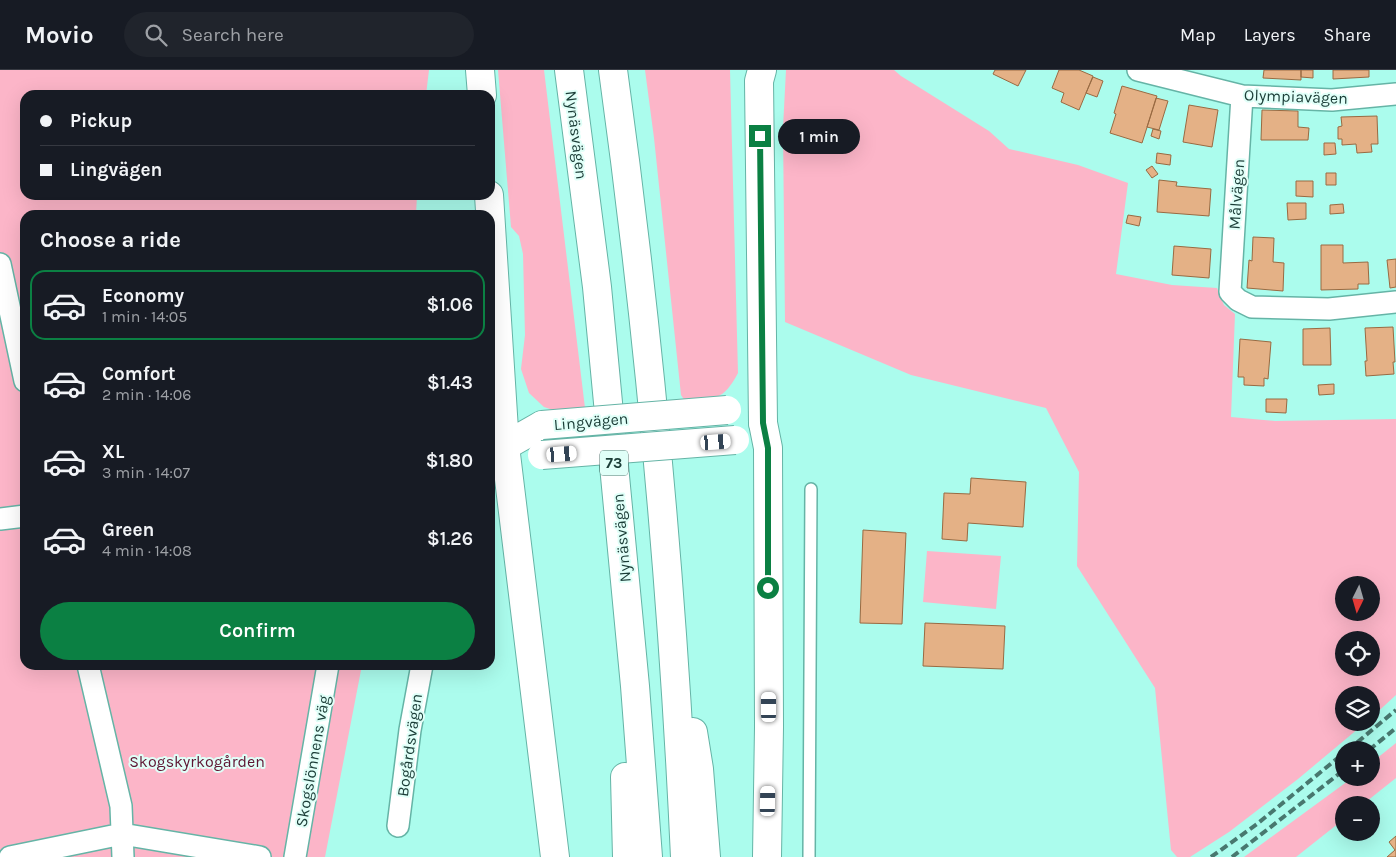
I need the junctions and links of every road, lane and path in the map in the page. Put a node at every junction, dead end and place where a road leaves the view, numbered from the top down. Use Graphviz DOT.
graph roads {
  1 [pos="480,70"];
  2 [pos="569,70"];
  3 [pos="613,70"];
  4 [pos="1138,70"];
  5 [pos="759,74"];
  6 [pos="482,90"];
  7 [pos="1396,94"];
  8 [pos="1242,96"];
  9 [pos="0,264"];
  10 [pos="1396,302"];
  11 [pos="20,358"];
  12 [pos="495,362"];
  13 [pos="763,423"];
  14 [pos="498,446"];
  15 [pos="811,489"];
  16 [pos="20,517"];
  17 [pos="0,520"];
  18 [pos="620,528"];
  19 [pos="670,599"];
  20 [pos="89,670"];
  21 [pos="327,670"];
  22 [pos="421,670"];
  23 [pos="398,826"];
  24 [pos="122,834"];
  25 [pos="10,857"];
  26 [pos="123,857"];
  27 [pos="260,857"];
  28 [pos="295,857"];
  29 [pos="555,857"];
  30 [pos="627,857"];
  31 [pos="648,857"];
  32 [pos="685,857"];
  33 [pos="706,857"];
  34 [pos="767,857"];
  35 [pos="809,857"];
  1 -- 6 [label="main road"];
  2 -- 18 [label="main road, Nynäsvägen / 73"];
  3 -- 19 [label="main road"];
  4 -- 8 [label="street, Olympiavägen"];
  5 -- 13 [label="main road"];
  7 -- 8 [label="street, Olympiavägen"];
  8 -- 10 [label="street, Målvägen"];
  9 -- 11 [label="street"];
  12 -- 14 [label="main road"];
  13 -- 14 [label="main road, Lingvägen, bridge"];
  13 -- 14 [label="main road, Lingvägen, bridge"];
  13 -- 34 [label="main road"];
  14 -- 29 [label="main road"];
  15 -- 35 [label="lane"];
  16 -- 17 [label="street"];
  18 -- 30 [label="main road"];
  18 -- 31 [label="main road, Nynäsvägen / 73"];
  19 -- 32 [label="main road"];
  19 -- 33 [label="main road"];
  20 -- 24 [label="street"];
  21 -- 28 [label="street, Skogslönnens väg"];
  22 -- 23 [label="street, Bogårdsvägen"];
  24 -- 25 [label="street"];
  24 -- 26 [label="street"];
  24 -- 27 [label="street"];
}
